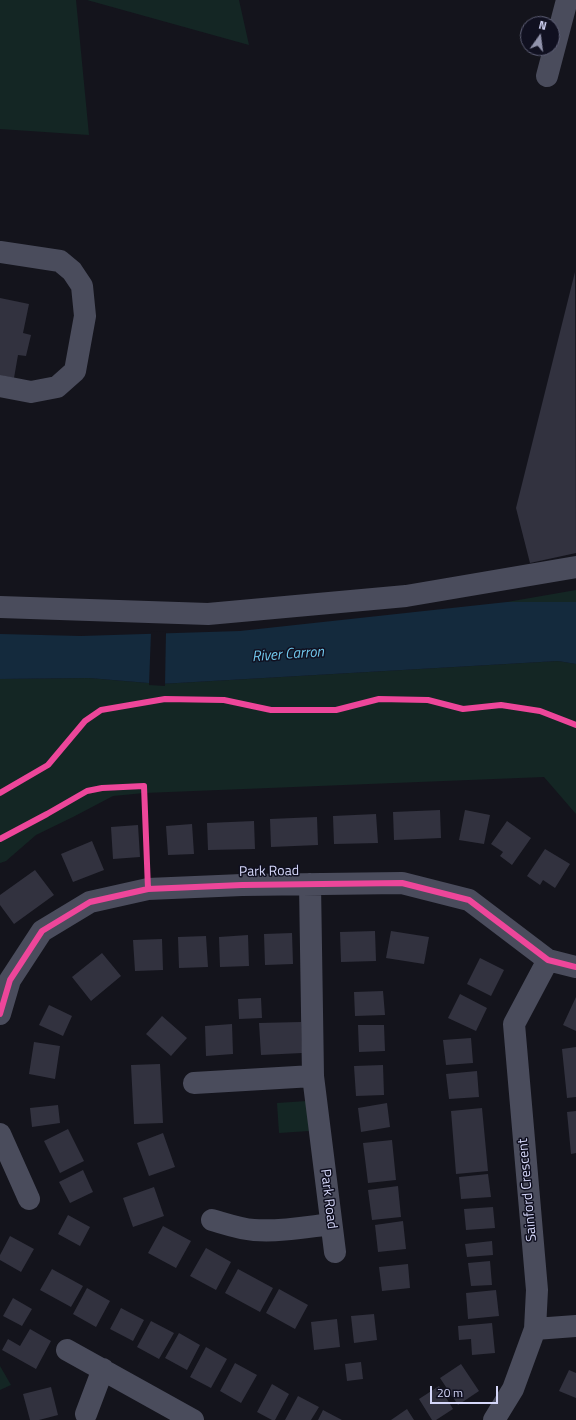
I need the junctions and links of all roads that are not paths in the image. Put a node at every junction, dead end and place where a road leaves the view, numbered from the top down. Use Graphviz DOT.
graph roads {
  1 [pos="567,0"];
  2 [pos="548,76"];
  3 [pos="0,252"];
  4 [pos="0,386"];
  5 [pos="576,567"];
  6 [pos="0,607"];
  7 [pos="310,884"];
  8 [pos="548,960"];
  9 [pos="576,967"];
  10 [pos="0,1014"];
  11 [pos="313,1076"];
  12 [pos="194,1083"];
  13 [pos="0,1134"];
  14 [pos="29,1199"];
  15 [pos="212,1220"];
  16 [pos="331,1224"];
  17 [pos="334,1252"];
  18 [pos="576,1326"];
  19 [pos="535,1329"];
  20 [pos="67,1350"];
  21 [pos="103,1369"];
  22 [pos="86,1414"];
  23 [pos="193,1420"];
  24 [pos="494,1420"];
  1 -- 2 [label="street"];
  3 -- 4 [label="street"];
  5 -- 6 [label="street"];
  7 -- 8 [label="street, Park Road"];
  7 -- 10 [label="street, Park Road"];
  7 -- 11 [label="street, Park Road"];
  8 -- 9 [label="street, Park Road"];
  8 -- 19 [label="street, Sainford Crescent"];
  11 -- 12 [label="street"];
  11 -- 16 [label="street, Park Road"];
  13 -- 14 [label="street"];
  15 -- 16 [label="street"];
  16 -- 17 [label="street, Park Road"];
  18 -- 19 [label="street"];
  19 -- 24 [label="street, Sainford Crescent"];
  20 -- 21 [label="street"];
  21 -- 22 [label="street"];
  21 -- 23 [label="street"];
}
